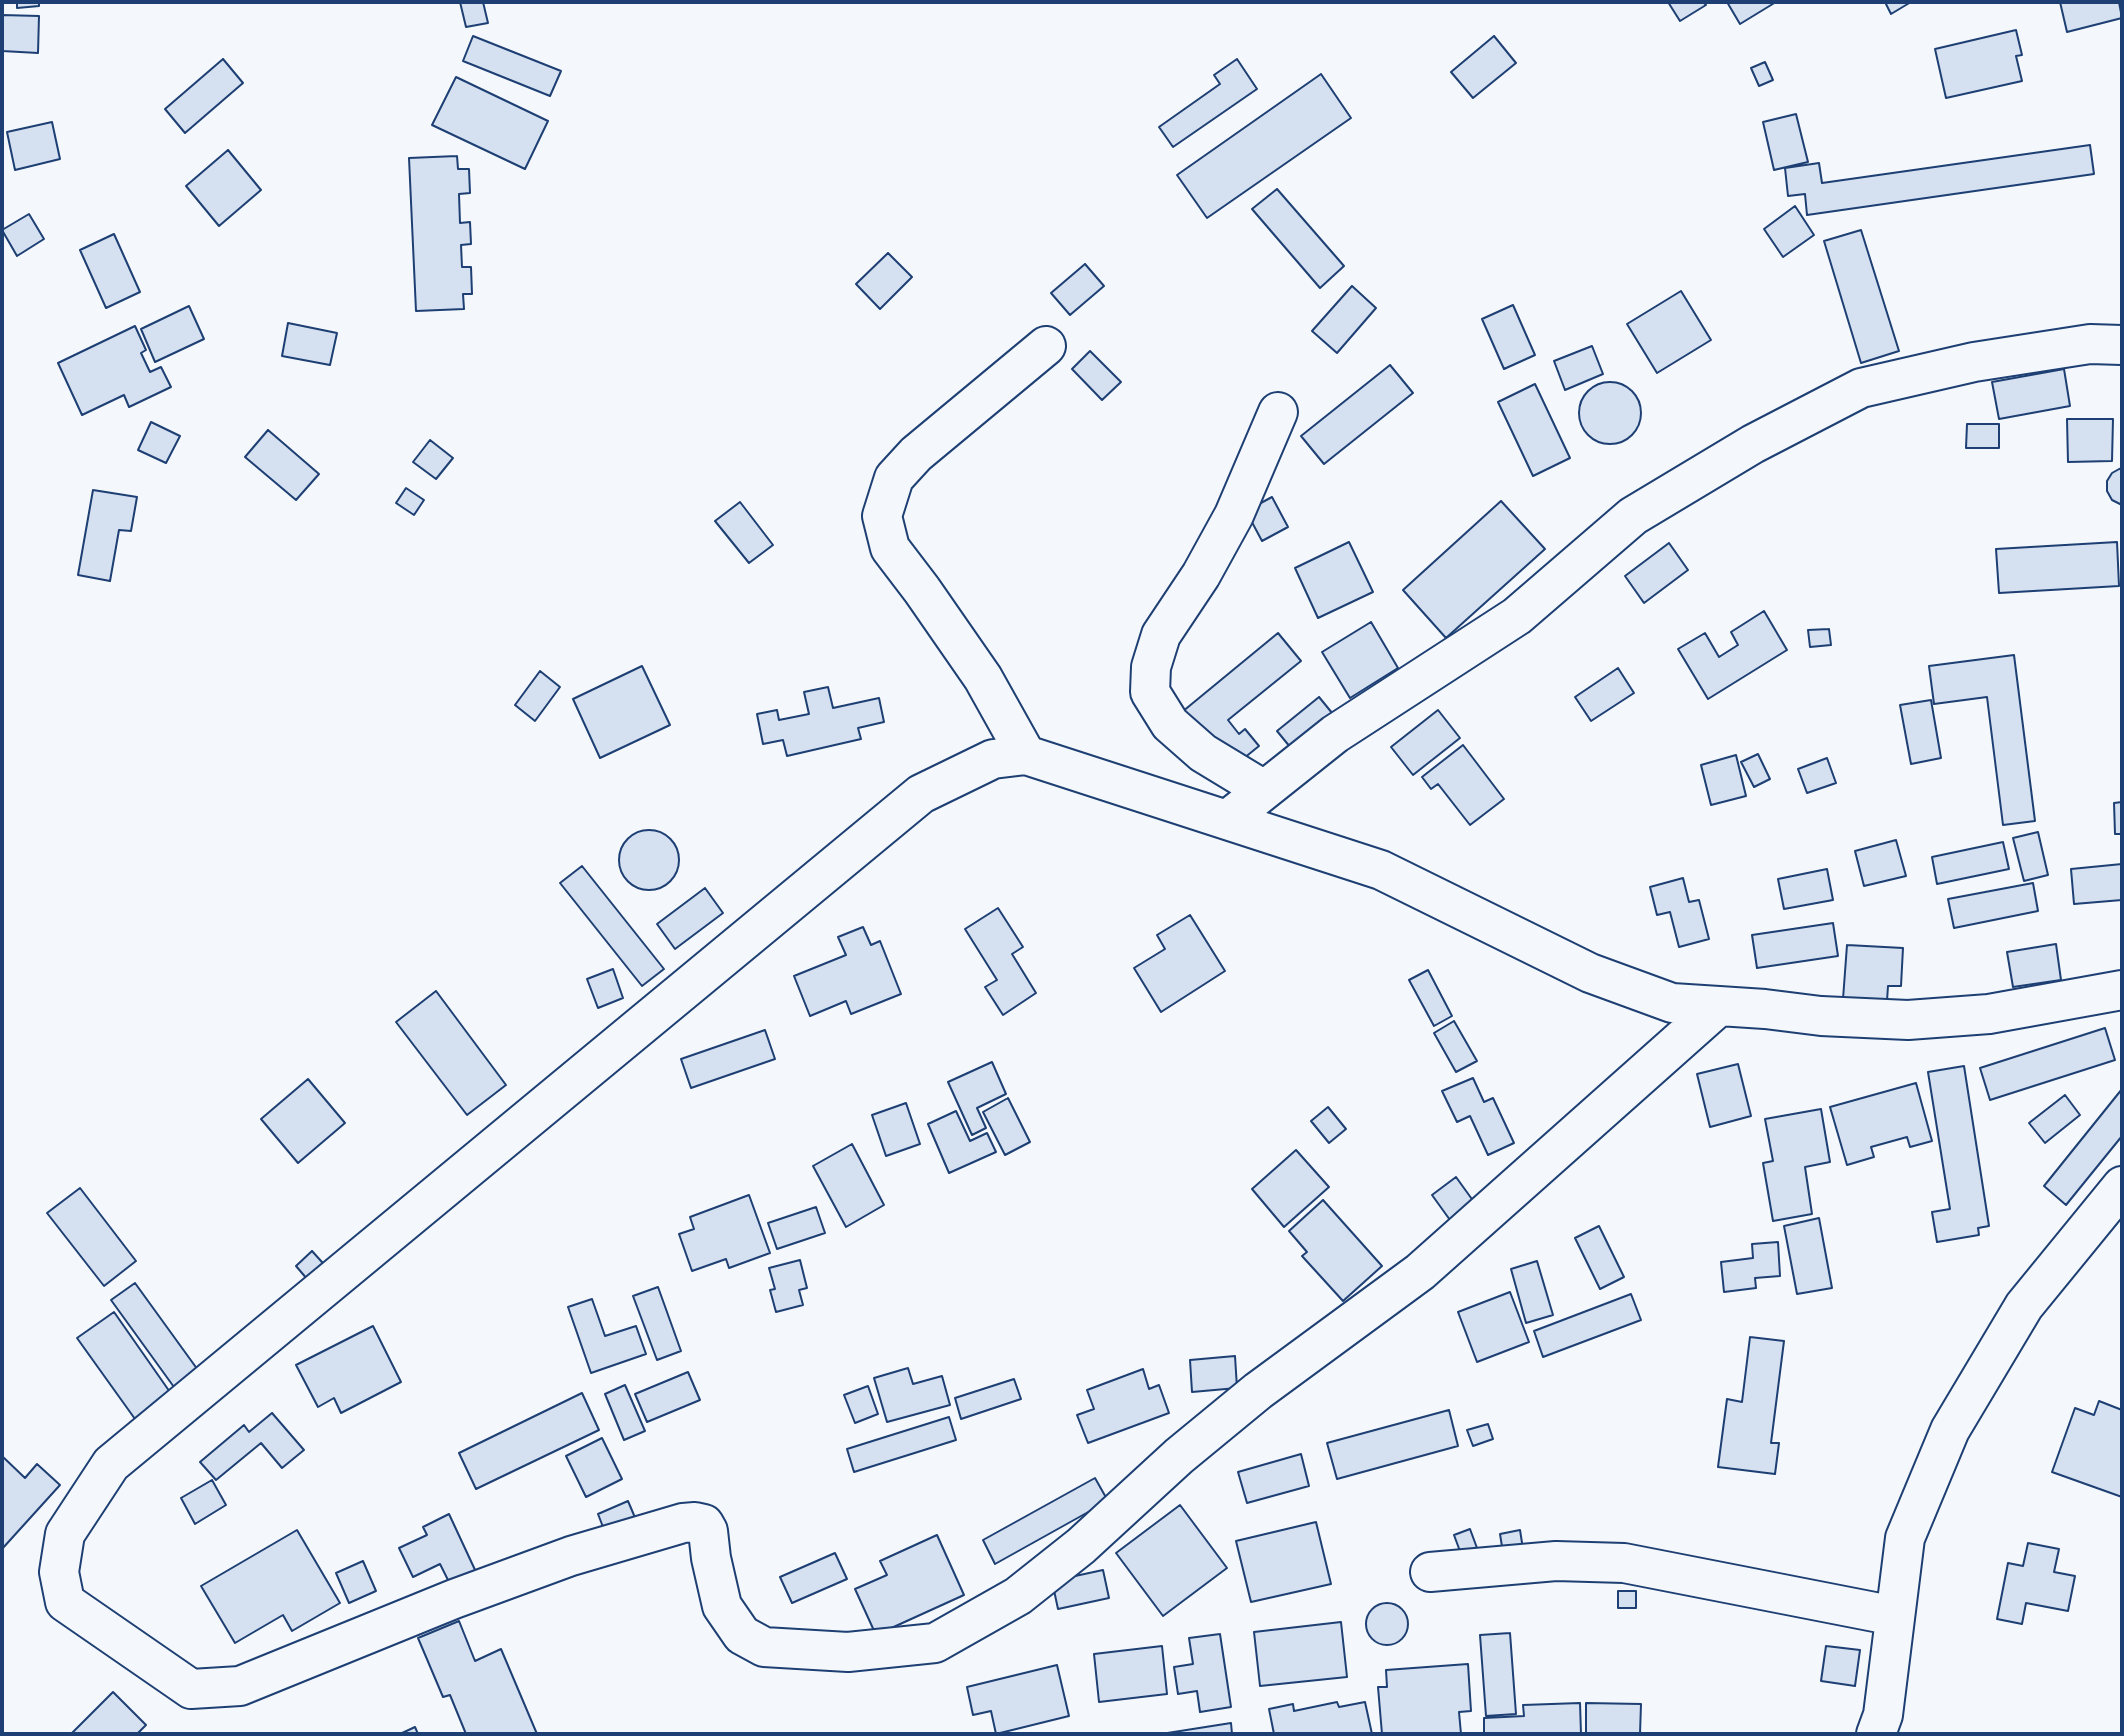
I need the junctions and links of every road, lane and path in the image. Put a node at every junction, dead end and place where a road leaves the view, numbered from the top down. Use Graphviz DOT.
graph roads {
  1 [pos="2122,345"];
  2 [pos="1046,346"];
  3 [pos="1278,412"];
  4 [pos="1026,755"];
  5 [pos="1264,790"];
  6 [pos="1227,820"];
  7 [pos="2122,990"];
  8 [pos="1719,1006"];
  9 [pos="2122,1186"];
  10 [pos="1430,1573"];
  11 [pos="1895,1616"];
  12 [pos="1876,1734"];
  1 -- 5 [label="street"];
  2 -- 4 [label="street"];
  3 -- 5 [label="street"];
  4 -- 6 [label="street"];
  4 -- 8 [label="street"];
  5 -- 6 [label="street"];
  6 -- 8 [label="street"];
  7 -- 8 [label="street"];
  9 -- 11 [label="street"];
  10 -- 11 [label="street"];
  11 -- 12 [label="street"];
}
